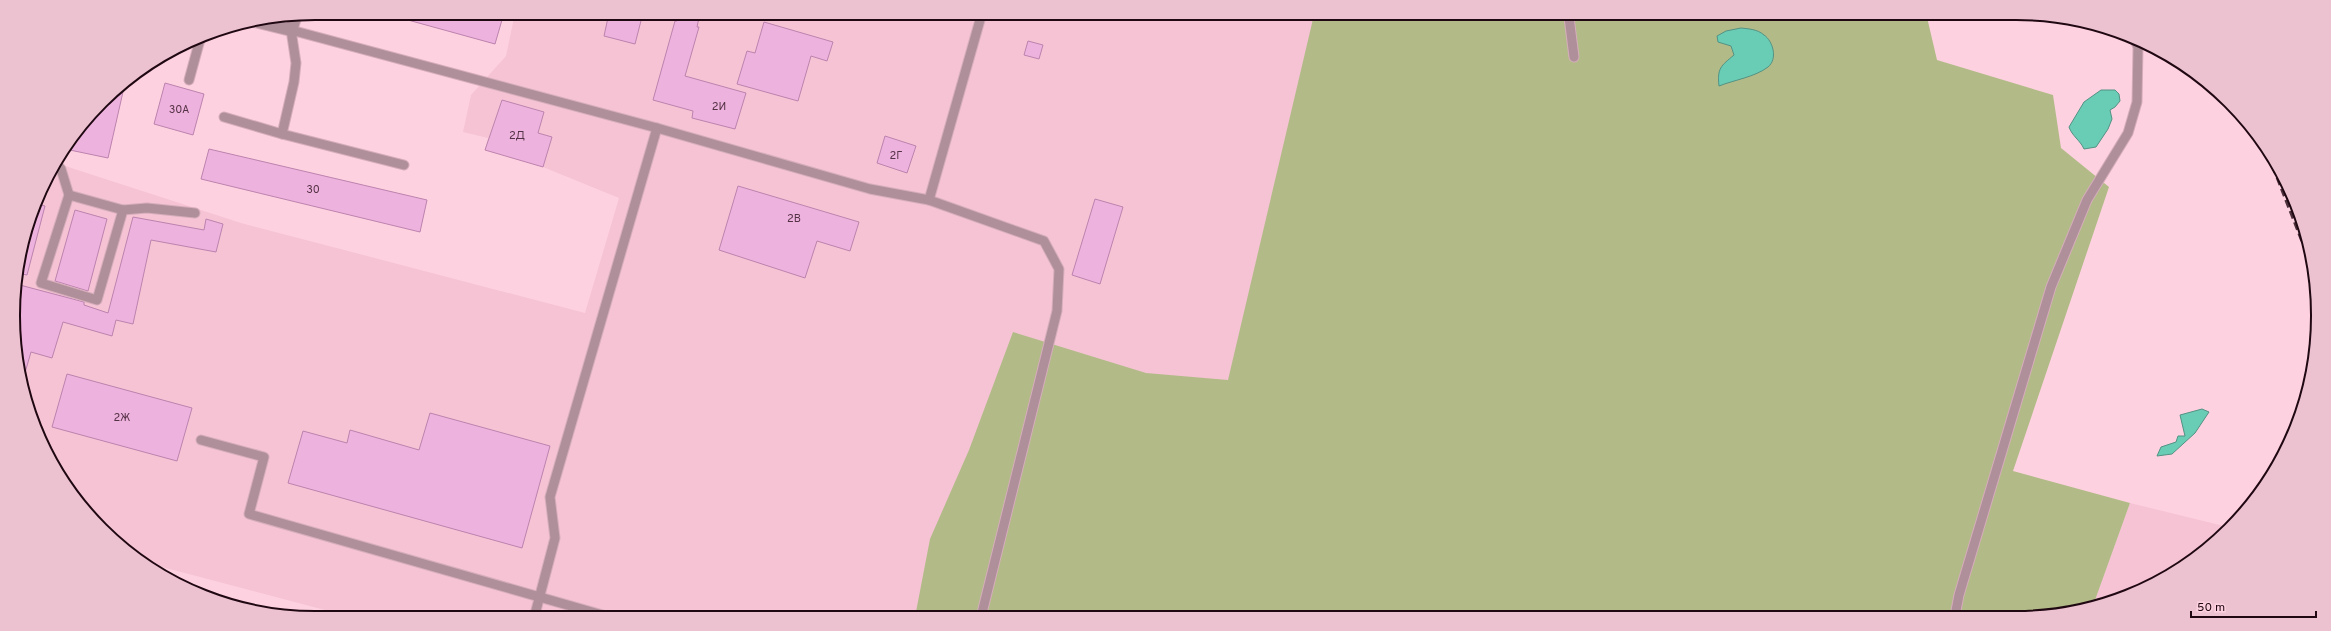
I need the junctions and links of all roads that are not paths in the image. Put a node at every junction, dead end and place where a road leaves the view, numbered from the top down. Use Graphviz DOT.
graph roads {
  1 [pos="980,20"];
  2 [pos="1569,20"];
  3 [pos="294,21"];
  4 [pos="268,24"];
  5 [pos="291,30"];
  6 [pos="199,43"];
  7 [pos="2138,46"];
  8 [pos="1574,57"];
  9 [pos="189,80"];
  10 [pos="224,117"];
  11 [pos="657,128"];
  12 [pos="282,134"];
  13 [pos="404,165"];
  14 [pos="60,168"];
  15 [pos="69,195"];
  16 [pos="929,200"];
  17 [pos="123,210"];
  18 [pos="195,213"];
  19 [pos="201,440"];
  20 [pos="539,596"];
  21 [pos="536,611"];
  22 [pos="589,611"];
  23 [pos="982,611"];
  24 [pos="1957,611"];
  1 -- 16 [label="lane"];
  2 -- 8 [label="lane"];
  3 -- 5 [label="street"];
  4 -- 5 [label="street"];
  5 -- 11 [label="lane"];
  5 -- 12 [label="lane"];
  6 -- 9 [label="lane"];
  7 -- 24 [label="lane"];
  10 -- 12 [label="lane"];
  11 -- 16 [label="lane"];
  11 -- 20 [label="lane"];
  12 -- 13 [label="lane"];
  14 -- 15 [label="lane"];
  15 -- 17 [label="lane"];
  15 -- 17 [label="lane"];
  16 -- 23 [label="lane"];
  17 -- 18 [label="lane"];
  19 -- 20 [label="lane"];
  20 -- 21 [label="lane"];
  20 -- 22 [label="lane"];
}
